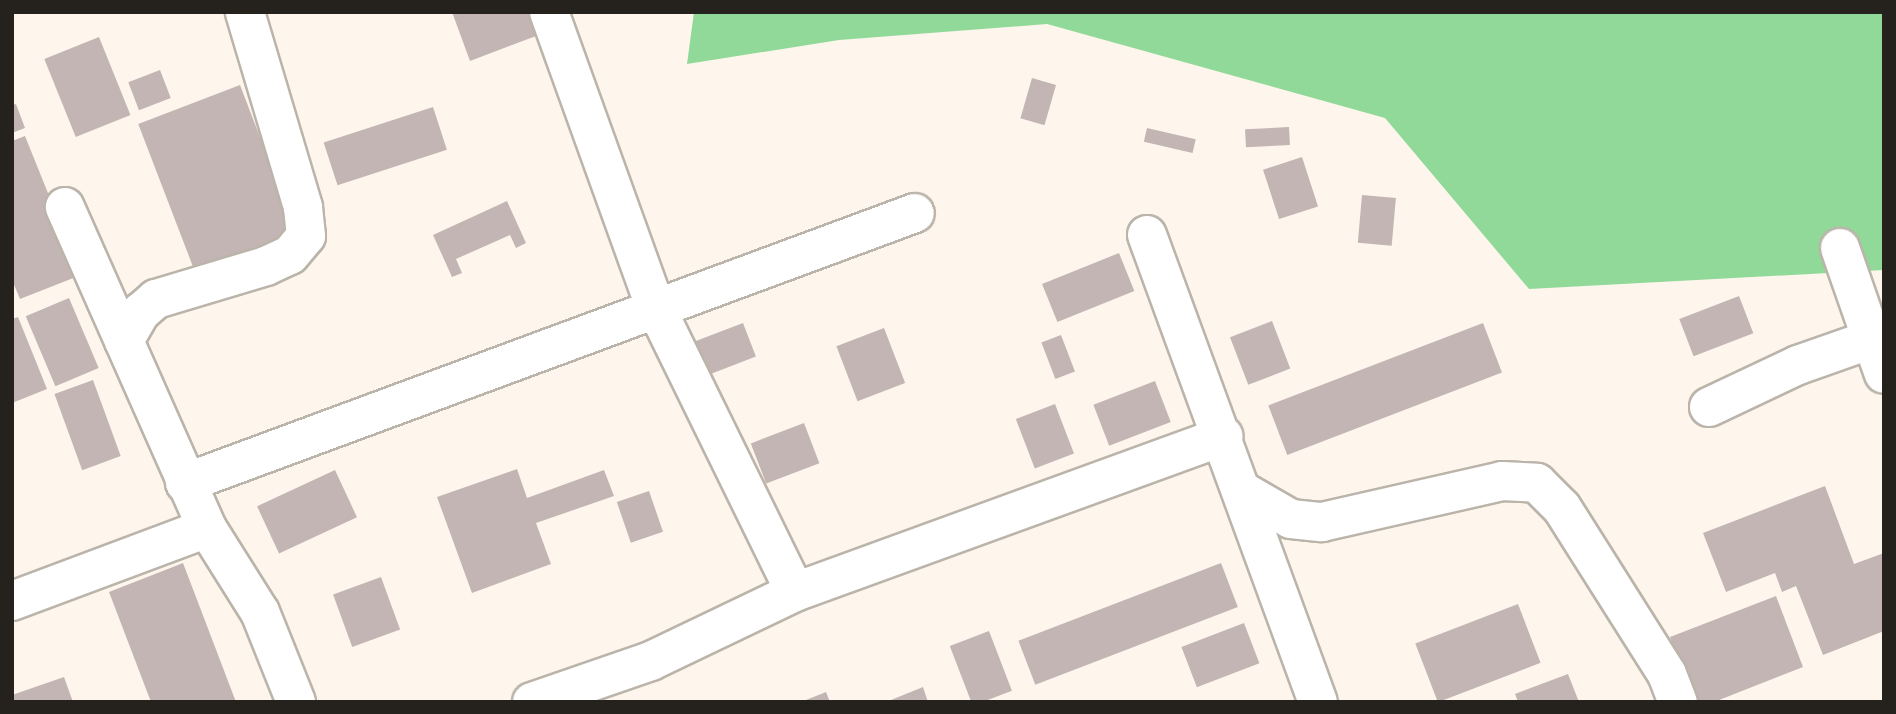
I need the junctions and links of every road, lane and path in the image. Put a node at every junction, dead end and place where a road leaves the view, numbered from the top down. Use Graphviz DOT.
graph roads {
  1 [pos="245,12"];
  2 [pos="549,12"];
  3 [pos="65,207"];
  4 [pos="915,213"];
  5 [pos="1147,234"];
  6 [pos="1840,248"];
  7 [pos="655,306"];
  8 [pos="124,341"];
  9 [pos="1878,356"];
  10 [pos="1709,407"];
  11 [pos="1224,436"];
  12 [pos="186,483"];
  13 [pos="1244,492"];
  14 [pos="207,528"];
  15 [pos="795,592"];
  16 [pos="12,601"];
  17 [pos="296,702"];
  18 [pos="533,702"];
  19 [pos="1318,702"];
  20 [pos="1678,702"];
  1 -- 8 [label="street"];
  2 -- 7 [label="street"];
  3 -- 8 [label="street"];
  4 -- 7 [label="street"];
  5 -- 11 [label="street"];
  6 -- 9 [label="street"];
  7 -- 12 [label="street"];
  7 -- 15 [label="street"];
  8 -- 12 [label="street"];
  9 -- 10 [label="street"];
  11 -- 13 [label="street"];
  11 -- 15 [label="street"];
  12 -- 14 [label="street"];
  13 -- 19 [label="street"];
  13 -- 20 [label="street"];
  14 -- 16 [label="street"];
  14 -- 17 [label="street"];
  15 -- 18 [label="street"];
}
